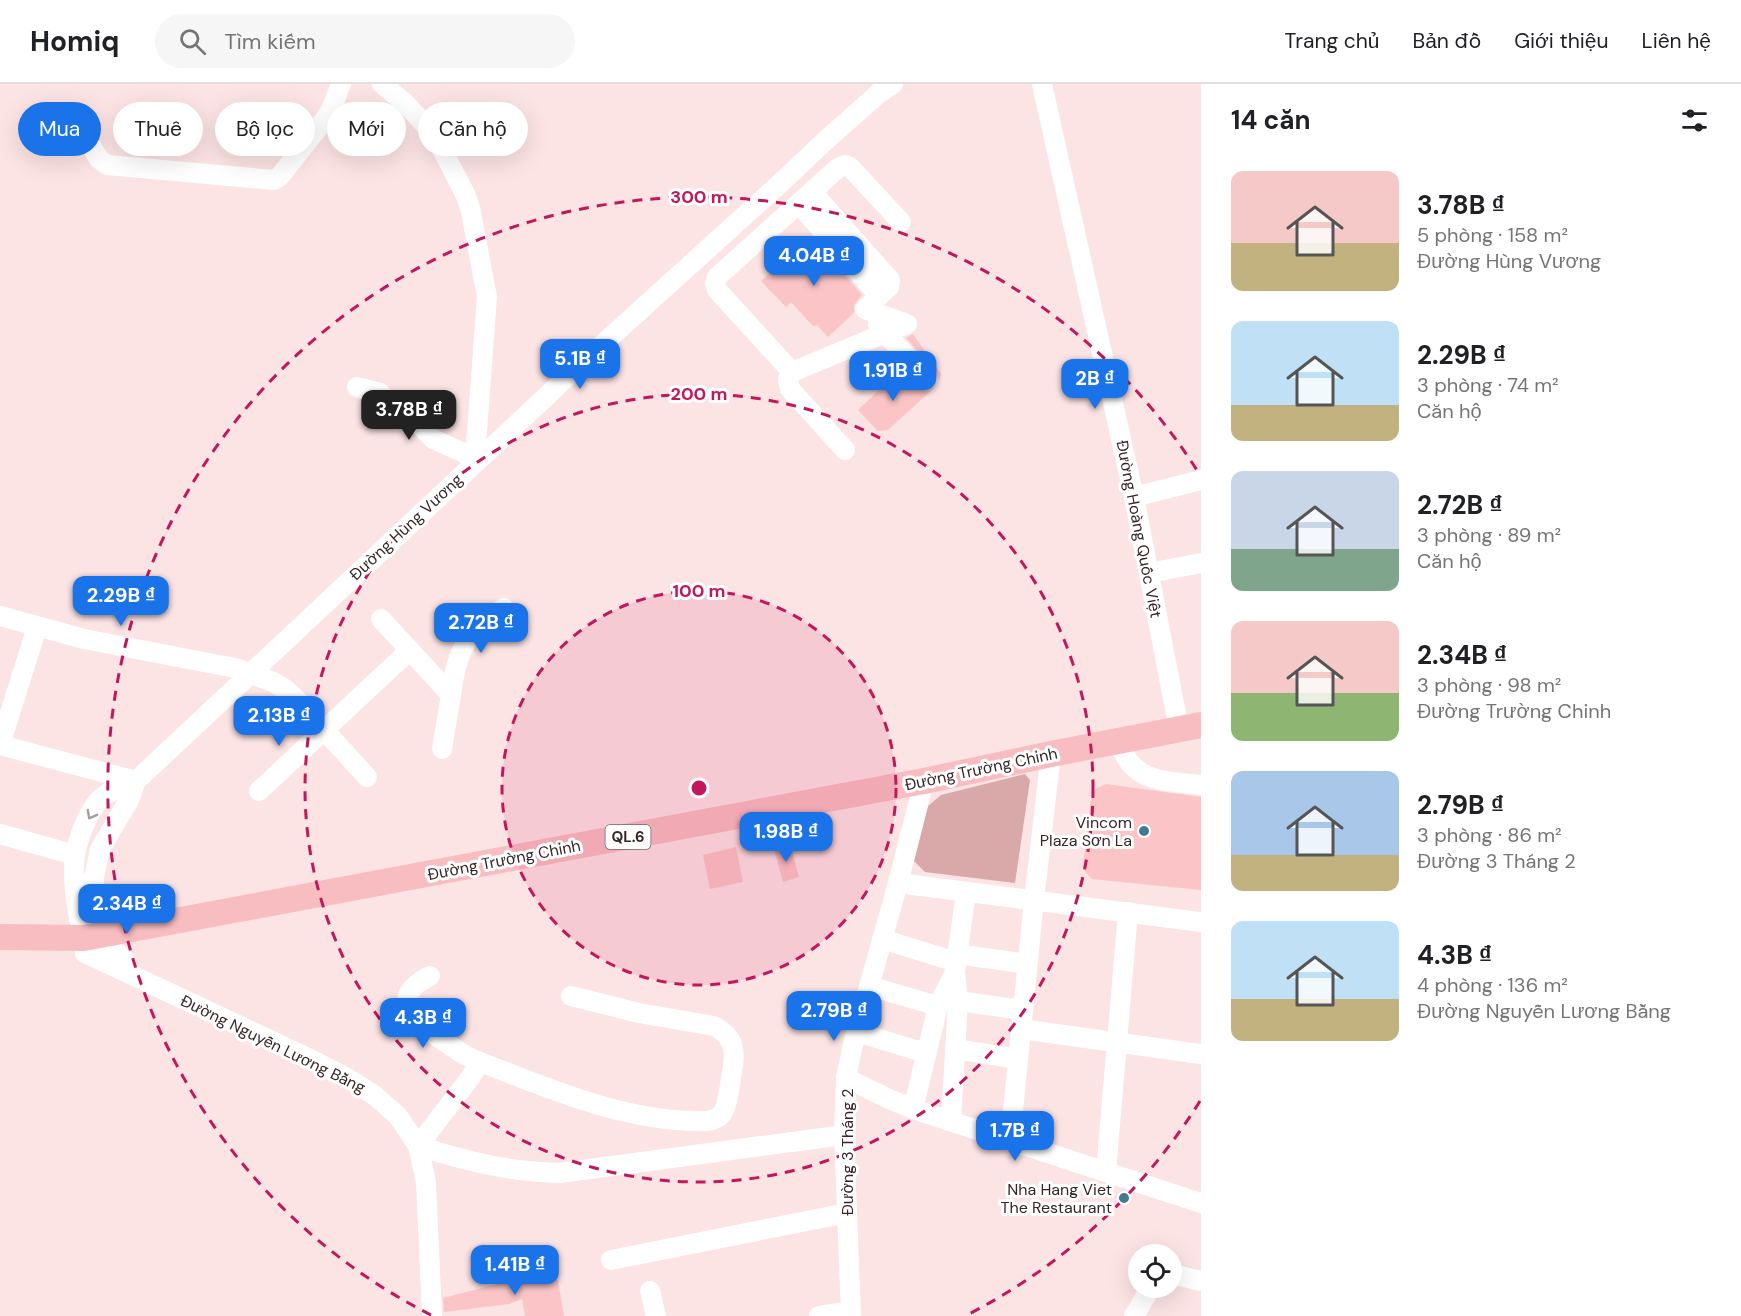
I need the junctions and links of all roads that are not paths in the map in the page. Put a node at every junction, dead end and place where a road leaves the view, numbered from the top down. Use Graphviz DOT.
graph roads {
  1 [pos="341,84"];
  2 [pos="382,84"];
  3 [pos="892,84"];
  4 [pos="1042,84"];
  5 [pos="97,156"];
  6 [pos="786,178"];
  7 [pos="805,198"];
  8 [pos="901,222"];
  9 [pos="865,309"];
  10 [pos="792,372"];
  11 [pos="927,379"];
  12 [pos="357,387"];
  13 [pos="845,450"];
  14 [pos="476,459"];
  15 [pos="1201,480"];
  16 [pos="1134,497"];
  17 [pos="1201,563"];
  18 [pos="1149,573"];
  19 [pos="504,608"];
  20 [pos="0,616"];
  21 [pos="381,619"];
  22 [pos="37,627"];
  23 [pos="410,650"];
  24 [pos="251,674"];
  25 [pos="451,695"];
  26 [pos="1190,727"];
  27 [pos="325,730"];
  28 [pos="1118,743"];
  29 [pos="0,745"];
  30 [pos="442,749"];
  31 [pos="1051,754"];
  32 [pos="368,777"];
  33 [pos="136,781"];
  34 [pos="924,781"];
  35 [pos="1201,785"];
  36 [pos="259,791"];
  37 [pos="0,834"];
  38 [pos="75,855"];
  39 [pos="898,883"];
  40 [pos="966,892"];
  41 [pos="1034,900"];
  42 [pos="1128,912"];
  43 [pos="1201,922"];
  44 [pos="146,926"];
  45 [pos="0,937"];
  46 [pos="882,939"];
  47 [pos="93,944"];
  48 [pos="956,962"];
  49 [pos="1028,964"];
  50 [pos="128,968"];
  51 [pos="430,976"];
  52 [pos="869,986"];
  53 [pos="571,996"];
  54 [pos="958,1001"];
  55 [pos="938,1006"];
  56 [pos="1022,1019"];
  57 [pos="856,1032"];
  58 [pos="1117,1042"];
  59 [pos="955,1049"];
  60 [pos="926,1053"];
  61 [pos="1201,1054"];
  62 [pos="1017,1059"];
  63 [pos="480,1062"];
  64 [pos="846,1078"];
  65 [pos="913,1108"];
  66 [pos="951,1121"];
  67 [pos="844,1135"];
  68 [pos="1010,1141"];
  69 [pos="418,1146"];
  70 [pos="1106,1172"];
  71 [pos="1201,1203"];
  72 [pos="847,1213"];
  73 [pos="611,1260"];
  74 [pos="1182,1276"];
  75 [pos="1201,1281"];
  76 [pos="650,1291"];
  77 [pos="1145,1298"];
  78 [pos="851,1313"];
  79 [pos="432,1316"];
  80 [pos="656,1316"];
  81 [pos="819,1316"];
  82 [pos="1134,1316"];
  1 -- 5 [label="street"];
  2 -- 14 [label="street"];
  3 -- 6 [label="street, Đường Hùng Vương"];
  4 -- 16 [label="street, Đường Hoàng Quốc Việt"];
  6 -- 7 [label="street"];
  6 -- 14 [label="street, Đường Hùng Vương"];
  7 -- 8 [label="street"];
  7 -- 9 [label="street"];
  7 -- 10 [label="street"];
  9 -- 10 [label="street"];
  9 -- 11 [label="street"];
  10 -- 13 [label="street"];
  12 -- 14 [label="street"];
  14 -- 24 [label="street, Đường Hùng Vương"];
  15 -- 16 [label="street"];
  16 -- 18 [label="street, Đường Hoàng Quốc Việt"];
  17 -- 18 [label="street"];
  18 -- 26 [label="street, Đường Hoàng Quốc Việt"];
  19 -- 25 [label="street"];
  20 -- 22 [label="street"];
  21 -- 23 [label="street"];
  22 -- 24 [label="street"];
  22 -- 29 [label="street"];
  23 -- 25 [label="street"];
  23 -- 27 [label="street"];
  24 -- 27 [label="street"];
  24 -- 33 [label="street, Đường Hùng Vương"];
  25 -- 30 [label="street"];
  26 -- 28 [label="main road, Đường Trường Chinh / QL.6"];
  27 -- 32 [label="street"];
  27 -- 36 [label="street"];
  28 -- 31 [label="main road, Đường Trường Chinh / QL.6"];
  28 -- 35 [label="street"];
  29 -- 33 [label="street"];
  31 -- 34 [label="main road, Đường Trường Chinh / QL.6"];
  31 -- 41 [label="street"];
  33 -- 38 [label="street, Đường Hùng Vương, one-way"];
  33 -- 47 [label="street, Đường Hùng Vương"];
  34 -- 39 [label="street, Đường 3 Tháng 2"];
  34 -- 44 [label="main road, Đường Trường Chinh / QL.6"];
  37 -- 38 [label="street"];
  38 -- 47 [label="street, Đường Hùng Vương"];
  39 -- 40 [label="street"];
  39 -- 46 [label="street, Đường 3 Tháng 2"];
  40 -- 41 [label="street"];
  40 -- 48 [label="street"];
  41 -- 42 [label="street"];
  41 -- 49 [label="street"];
  42 -- 43 [label="street"];
  42 -- 58 [label="street"];
  44 -- 47 [label="main road, Đường Trường Chinh / QL.6"];
  44 -- 50 [label="street"];
  45 -- 47 [label="main road, Đường Trường Chinh / QL.6"];
  46 -- 48 [label="street"];
  46 -- 52 [label="street, Đường 3 Tháng 2"];
  47 -- 50 [label="street, Đường Nguyễn Lương Bằng"];
  48 -- 49 [label="street"];
  48 -- 54 [label="street"];
  48 -- 55 [label="street"];
  49 -- 56 [label="street"];
  50 -- 69 [label="street, Đường Nguyễn Lương Bằng"];
  51 -- 63 [label="street"];
  52 -- 55 [label="street"];
  52 -- 57 [label="street, Đường 3 Tháng 2"];
  53 -- 63 [label="street"];
  54 -- 56 [label="street"];
  54 -- 59 [label="street"];
  55 -- 60 [label="street"];
  56 -- 58 [label="street"];
  56 -- 62 [label="street"];
  57 -- 60 [label="street"];
  57 -- 64 [label="street, Đường 3 Tháng 2"];
  58 -- 61 [label="street"];
  58 -- 70 [label="street"];
  59 -- 62 [label="street"];
  59 -- 66 [label="street"];
  60 -- 65 [label="street"];
  62 -- 68 [label="street"];
  63 -- 69 [label="street"];
  64 -- 65 [label="street"];
  64 -- 67 [label="street, Đường 3 Tháng 2"];
  65 -- 66 [label="street"];
  66 -- 68 [label="street"];
  67 -- 69 [label="street"];
  67 -- 72 [label="street, Đường 3 Tháng 2"];
  68 -- 70 [label="street"];
  69 -- 79 [label="street, Đường Nguyễn Lương Bằng"];
  70 -- 71 [label="street"];
  72 -- 73 [label="street"];
  72 -- 78 [label="street, Đường 3 Tháng 2"];
  74 -- 75 [label="street"];
  76 -- 80 [label="street"];
  77 -- 82 [label="street"];
  78 -- 81 [label="street"];
}
